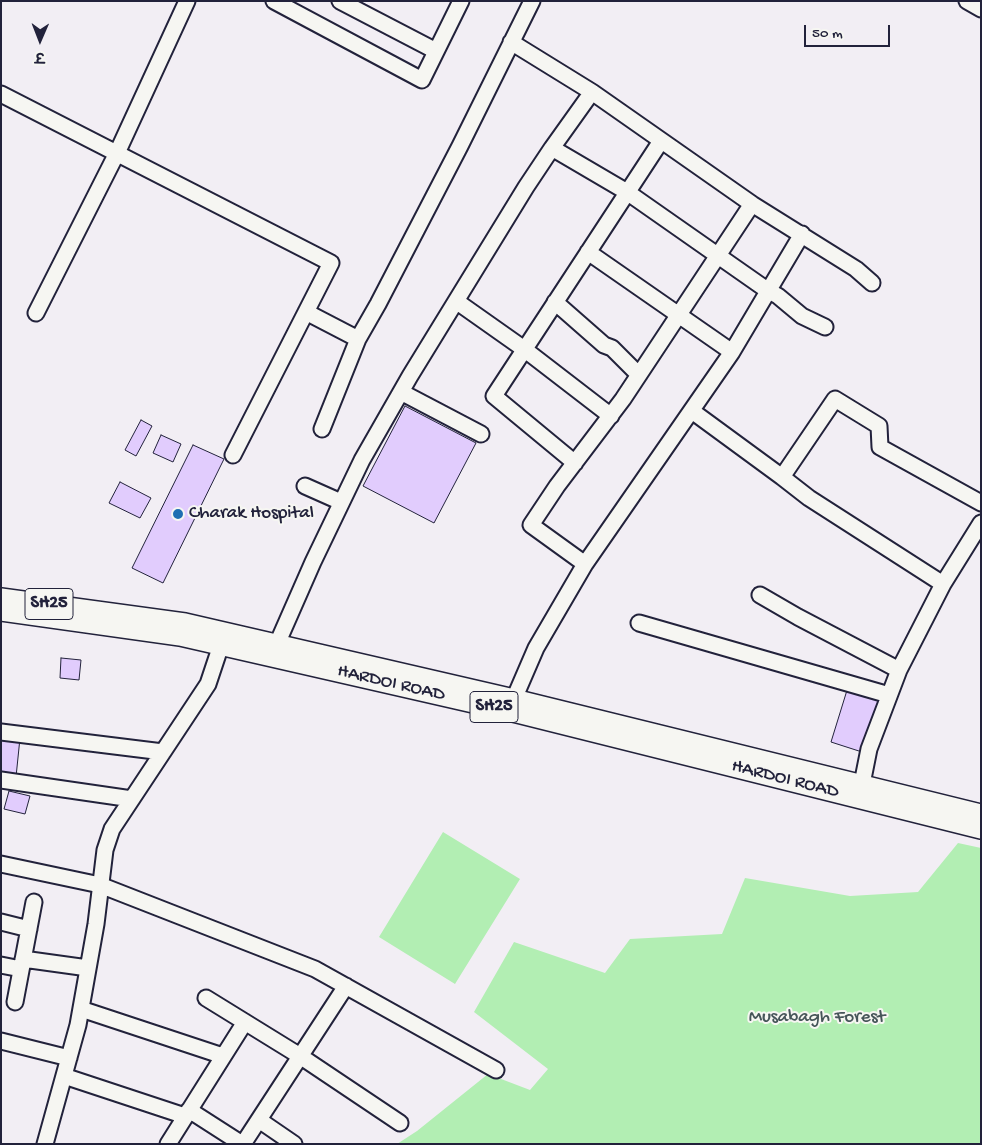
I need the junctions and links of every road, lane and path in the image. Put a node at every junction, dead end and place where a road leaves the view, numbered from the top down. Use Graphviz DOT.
graph roads {
  1 [pos="187,1"];
  2 [pos="340,1"];
  3 [pos="461,1"];
  4 [pos="532,1"];
  5 [pos="967,1"];
  6 [pos="280,3"];
  7 [pos="981,9"];
  8 [pos="512,42"];
  9 [pos="436,51"];
  10 [pos="592,92"];
  11 [pos="1,94"];
  12 [pos="661,141"];
  13 [pos="552,148"];
  14 [pos="117,154"];
  15 [pos="627,192"];
  16 [pos="752,204"];
  17 [pos="802,234"];
  18 [pos="588,252"];
  19 [pos="718,256"];
  20 [pos="872,283"];
  21 [pos="767,290"];
  22 [pos="456,301"];
  23 [pos="555,302"];
  24 [pos="36,312"];
  25 [pos="306,312"];
  26 [pos="678,315"];
  27 [pos="825,327"];
  28 [pos="358,339"];
  29 [pos="524,349"];
  30 [pos="732,352"];
  31 [pos="639,375"];
  32 [pos="400,392"];
  33 [pos="692,411"];
  34 [pos="610,416"];
  35 [pos="322,430"];
  36 [pos="480,434"];
  37 [pos="234,455"];
  38 [pos="575,463"];
  39 [pos="782,477"];
  40 [pos="305,486"];
  41 [pos="341,502"];
  42 [pos="981,502"];
  43 [pos="981,523"];
  44 [pos="585,564"];
  45 [pos="943,584"];
  46 [pos="760,595"];
  47 [pos="1,598"];
  48 [pos="1,611"];
  49 [pos="639,623"];
  50 [pos="224,639"];
  51 [pos="277,644"];
  52 [pos="899,670"];
  53 [pos="889,695"];
  54 [pos="514,698"];
  55 [pos="487,699"];
  56 [pos="1,732"];
  57 [pos="163,752"];
  58 [pos="1,780"];
  59 [pos="861,792"];
  60 [pos="132,799"];
  61 [pos="981,814"];
  62 [pos="981,829"];
  63 [pos="1,864"];
  64 [pos="100,885"];
  65 [pos="34,902"];
  66 [pos="1,922"];
  67 [pos="29,929"];
  68 [pos="22,964"];
  69 [pos="1,965"];
  70 [pos="88,968"];
  71 [pos="346,986"];
  72 [pos="206,998"];
  73 [pos="15,1002"];
  74 [pos="81,1010"];
  75 [pos="245,1022"];
  76 [pos="1,1041"];
  77 [pos="223,1056"];
  78 [pos="300,1056"];
  79 [pos="69,1058"];
  80 [pos="496,1070"];
  81 [pos="64,1076"];
  82 [pos="187,1113"];
  83 [pos="259,1120"];
  84 [pos="400,1123"];
  85 [pos="46,1144"];
  86 [pos="168,1144"];
  87 [pos="243,1144"];
  88 [pos="294,1144"];
  1 -- 14 [label="street"];
  2 -- 9 [label="street"];
  3 -- 9 [label="street"];
  4 -- 8 [label="street"];
  5 -- 7 [label="street"];
  6 -- 9 [label="street"];
  8 -- 10 [label="street"];
  8 -- 28 [label="street"];
  10 -- 12 [label="street"];
  10 -- 13 [label="street"];
  11 -- 14 [label="street"];
  12 -- 15 [label="street"];
  12 -- 16 [label="street"];
  13 -- 15 [label="street"];
  13 -- 22 [label="street"];
  14 -- 24 [label="street"];
  14 -- 25 [label="street"];
  15 -- 18 [label="street"];
  15 -- 19 [label="street"];
  16 -- 17 [label="street"];
  16 -- 19 [label="street"];
  17 -- 20 [label="street"];
  17 -- 21 [label="street"];
  18 -- 23 [label="street"];
  18 -- 26 [label="street"];
  19 -- 21 [label="street"];
  19 -- 26 [label="street"];
  21 -- 27 [label="street"];
  21 -- 30 [label="street"];
  22 -- 29 [label="street"];
  22 -- 32 [label="street"];
  23 -- 29 [label="street"];
  23 -- 31 [label="street"];
  25 -- 28 [label="street"];
  25 -- 37 [label="street"];
  26 -- 30 [label="street"];
  26 -- 31 [label="street"];
  28 -- 35 [label="street"];
  29 -- 34 [label="street"];
  29 -- 38 [label="street"];
  30 -- 33 [label="street"];
  31 -- 34 [label="street"];
  32 -- 36 [label="street"];
  32 -- 41 [label="street"];
  33 -- 39 [label="street"];
  33 -- 44 [label="street"];
  34 -- 38 [label="street"];
  38 -- 44 [label="street"];
  39 -- 42 [label="street"];
  39 -- 45 [label="street"];
  40 -- 41 [label="street"];
  41 -- 51 [label="street"];
  43 -- 45 [label="street"];
  44 -- 54 [label="street"];
  45 -- 52 [label="street"];
  46 -- 52 [label="street"];
  47 -- 50 [label="main road, HARDOI ROAD / SH25"];
  48 -- 50 [label="main road, HARDOI ROAD / SH25"];
  49 -- 53 [label="street"];
  50 -- 51 [label="main road, HARDOI ROAD / SH25"];
  50 -- 55 [label="main road, HARDOI ROAD / SH25"];
  50 -- 57 [label="street"];
  51 -- 55 [label="main road, HARDOI ROAD / SH25"];
  52 -- 53 [label="street"];
  53 -- 59 [label="street"];
  54 -- 55 [label="main road, HARDOI ROAD / SH25"];
  54 -- 59 [label="main road, HARDOI ROAD / SH25"];
  55 -- 59 [label="main road, HARDOI ROAD / SH25"];
  56 -- 57 [label="street"];
  57 -- 60 [label="street"];
  58 -- 60 [label="street"];
  59 -- 61 [label="main road, HARDOI ROAD / SH25"];
  59 -- 62 [label="main road, HARDOI ROAD / SH25"];
  60 -- 64 [label="street"];
  63 -- 64 [label="street"];
  64 -- 70 [label="street"];
  64 -- 71 [label="street"];
  65 -- 67 [label="street"];
  66 -- 67 [label="street"];
  67 -- 68 [label="street"];
  68 -- 69 [label="street"];
  68 -- 70 [label="street"];
  68 -- 73 [label="street"];
  70 -- 74 [label="street"];
  71 -- 78 [label="street"];
  71 -- 80 [label="street"];
  72 -- 75 [label="street"];
  74 -- 77 [label="street"];
  74 -- 79 [label="street"];
  75 -- 77 [label="street"];
  75 -- 78 [label="street"];
  76 -- 79 [label="street"];
  77 -- 82 [label="street"];
  78 -- 83 [label="street"];
  78 -- 84 [label="street"];
  79 -- 81 [label="street"];
  81 -- 82 [label="street"];
  81 -- 85 [label="street"];
  82 -- 86 [label="street"];
  82 -- 87 [label="street"];
  83 -- 87 [label="street"];
  83 -- 88 [label="street"];
}
